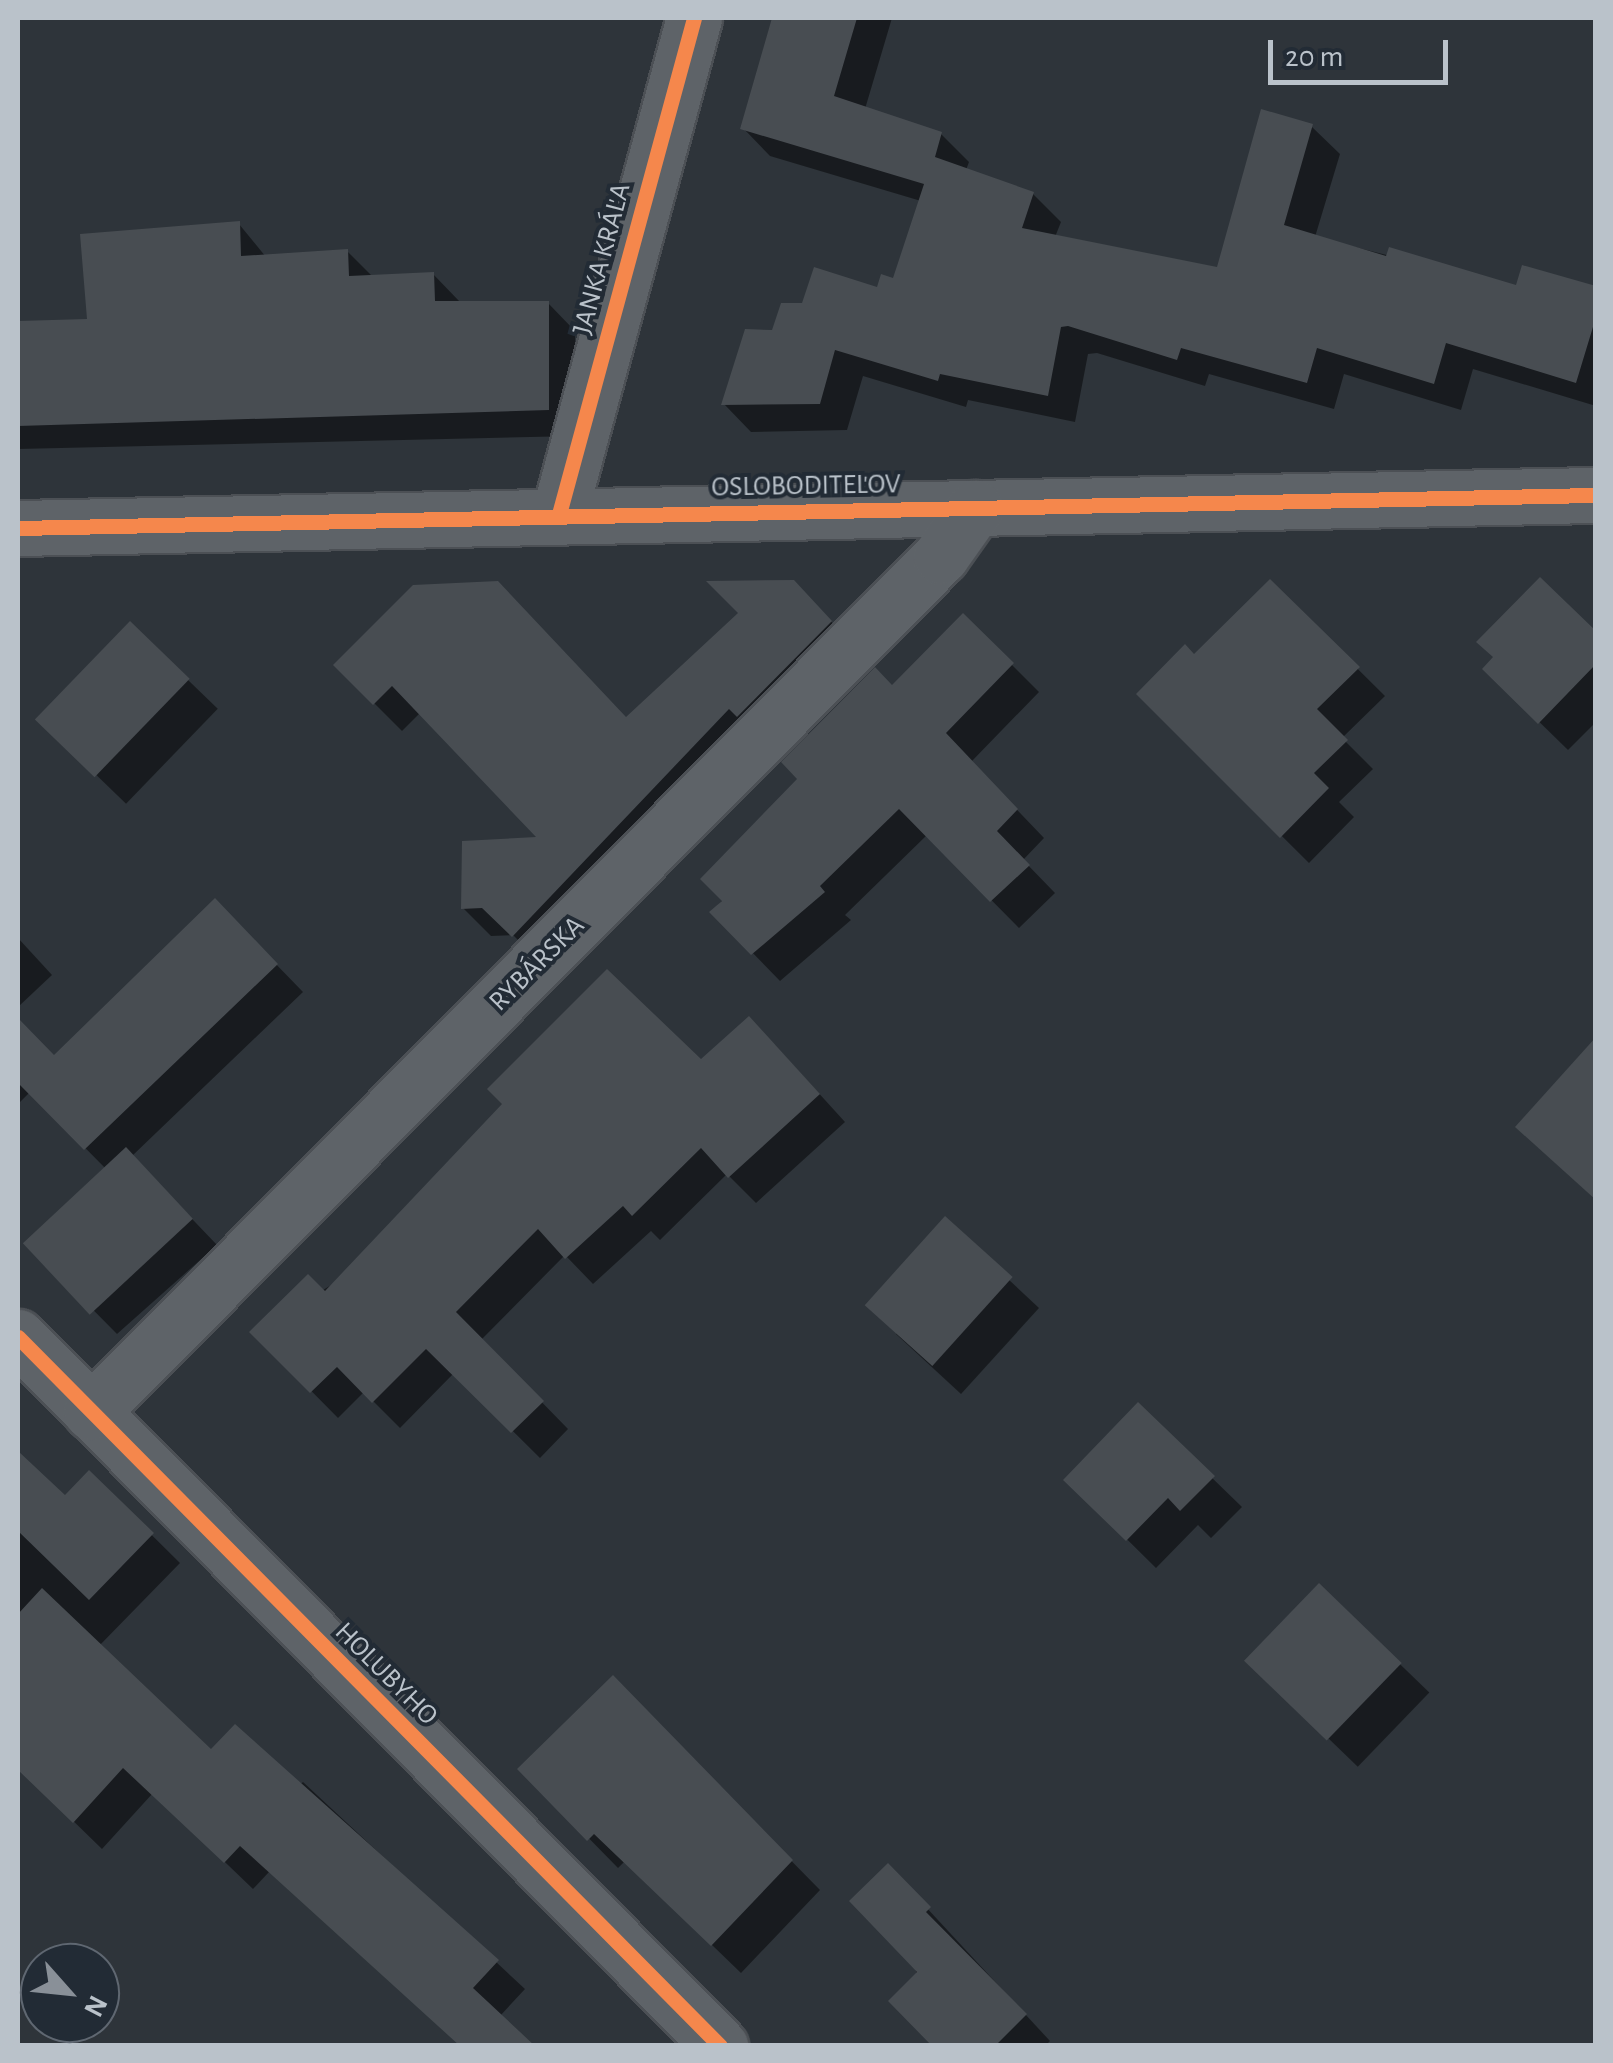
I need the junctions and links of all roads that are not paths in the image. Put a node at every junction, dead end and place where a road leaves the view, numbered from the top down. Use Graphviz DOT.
graph roads {
  1 [pos="694,18"];
  2 [pos="1596,495"];
  3 [pos="975,508"];
  4 [pos="559,514"];
  5 [pos="18,528"];
  6 [pos="18,1337"];
  7 [pos="92,1412"];
  8 [pos="720,2046"];
  1 -- 4 [label="street, JANKA KRÁĽA"];
  2 -- 3 [label="street, OSLOBODITEĽOV"];
  3 -- 4 [label="street, OSLOBODITEĽOV"];
  3 -- 7 [label="street, RYBÁRSKA"];
  4 -- 5 [label="street, OSLOBODITEĽOV"];
  6 -- 7 [label="street, HOLUBYHO"];
  7 -- 8 [label="street, HOLUBYHO"];
}
